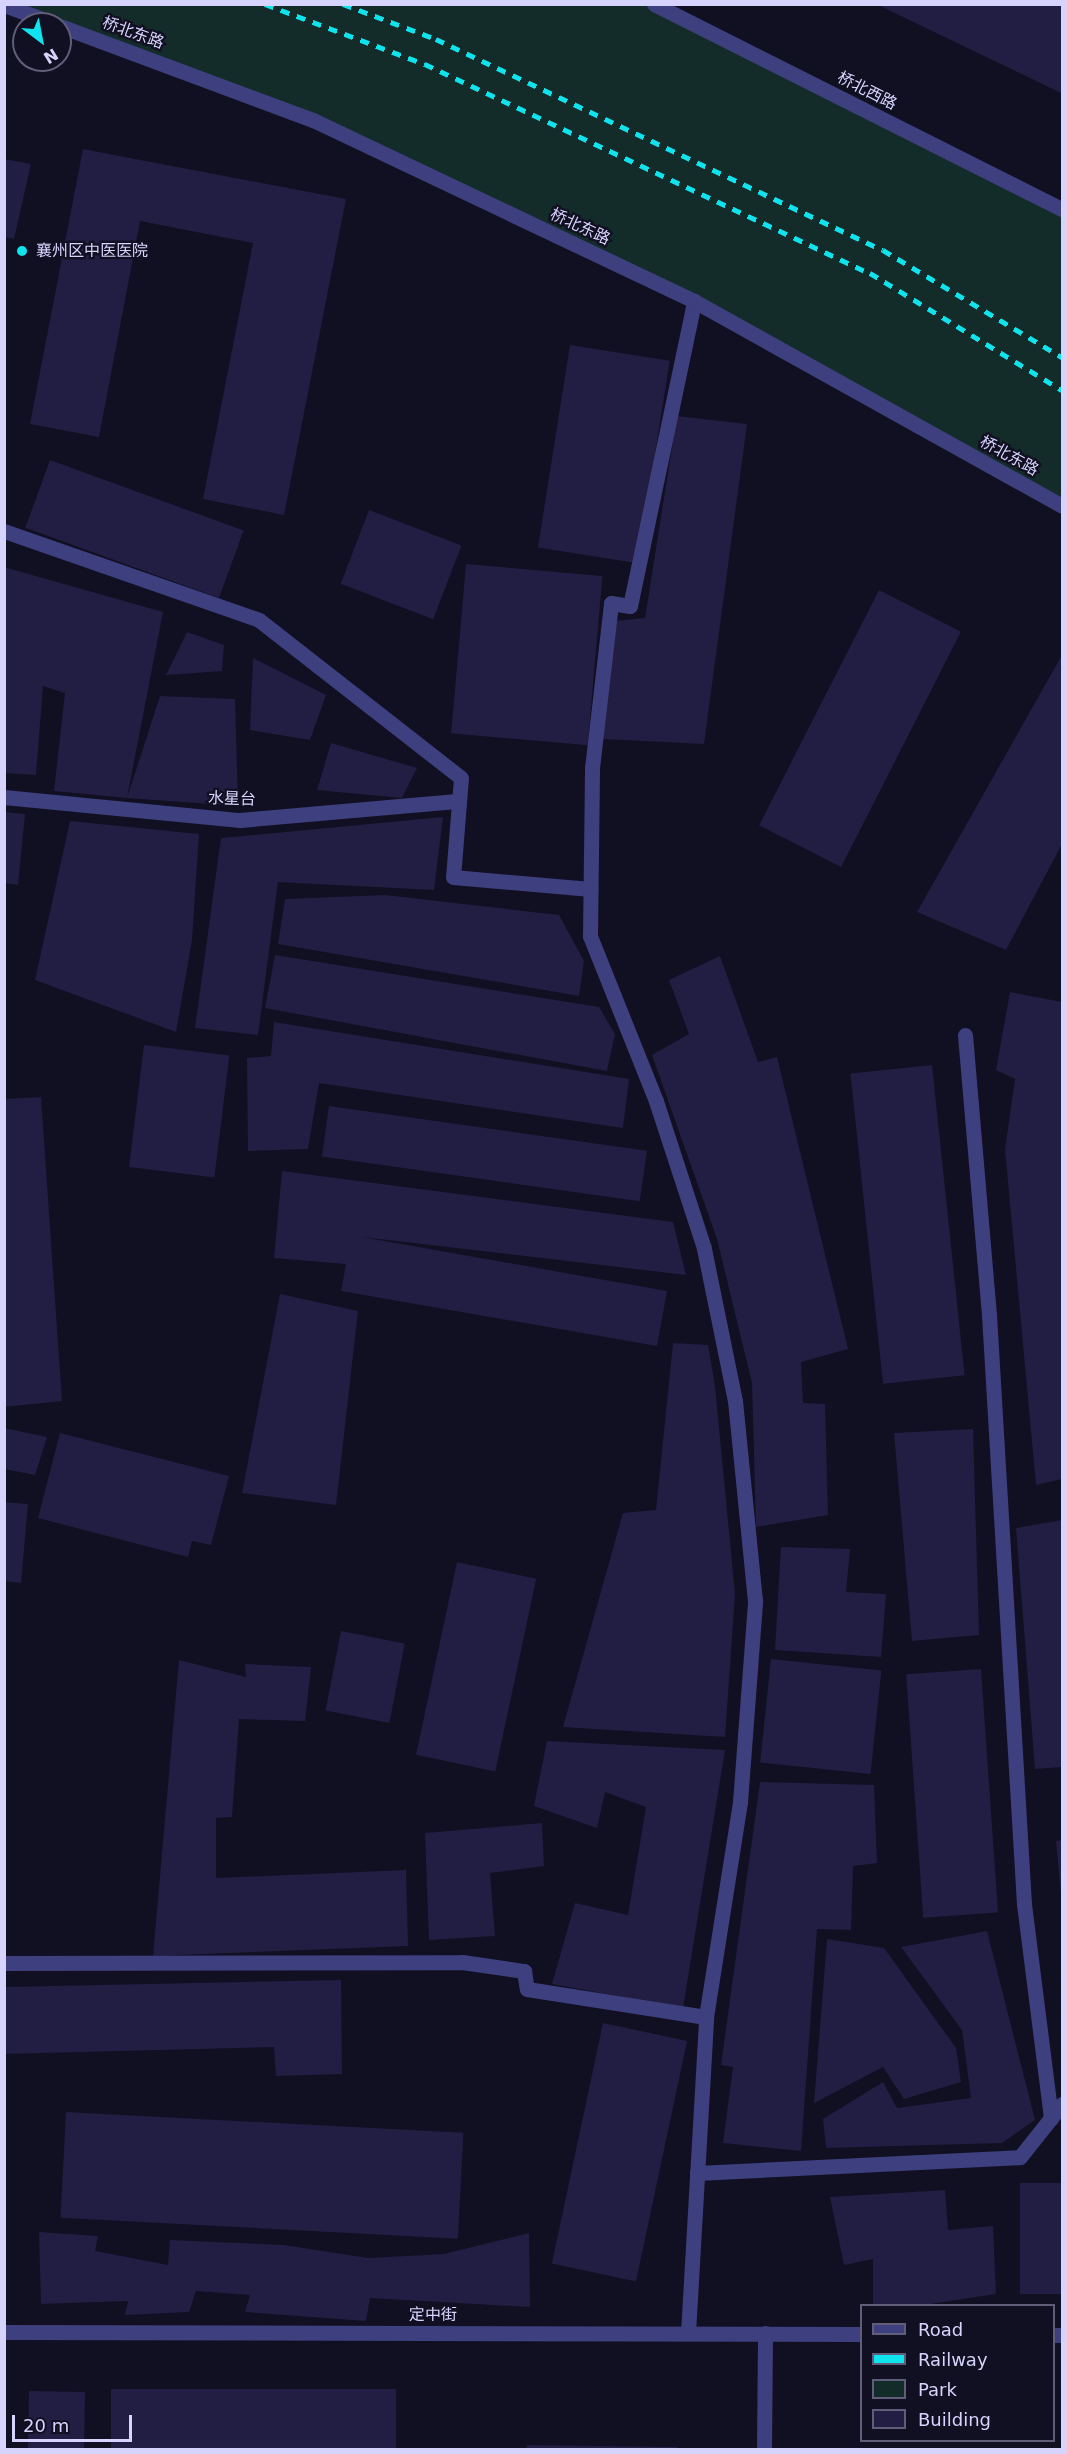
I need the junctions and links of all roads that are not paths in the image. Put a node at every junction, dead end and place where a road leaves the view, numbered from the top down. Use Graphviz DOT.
graph roads {
  1 [pos="654,4"];
  2 [pos="4,5"];
  3 [pos="23,12"];
  4 [pos="72,30"];
  5 [pos="1062,209"];
  6 [pos="694,301"];
  7 [pos="1062,506"];
  8 [pos="4,531"];
  9 [pos="4,797"];
  10 [pos="459,801"];
  11 [pos="590,889"];
  12 [pos="965,1035"];
  13 [pos="4,1963"];
  14 [pos="706,2017"];
  15 [pos="1062,2104"];
  16 [pos="1051,2118"];
  17 [pos="697,2173"];
  18 [pos="4,2332"];
  19 [pos="688,2333"];
  20 [pos="765,2333"];
  21 [pos="860,2334"];
  22 [pos="764,2450"];
  1 -- 5 [label="street, 桥北西路"];
  2 -- 3 [label="street"];
  4 -- 6 [label="street, 桥北东路"];
  6 -- 7 [label="street, 桥北东路"];
  6 -- 11 [label="street"];
  8 -- 10 [label="street"];
  9 -- 10 [label="street, 水星台"];
  10 -- 11 [label="street"];
  11 -- 14 [label="street"];
  12 -- 16 [label="street"];
  13 -- 14 [label="street"];
  14 -- 17 [label="street"];
  15 -- 16 [label="street"];
  16 -- 17 [label="street"];
  17 -- 19 [label="street"];
  18 -- 19 [label="street, 定中街"];
  19 -- 20 [label="street, 定中街"];
  20 -- 21 [label="street, 定中街"];
  20 -- 22 [label="street"];
}
